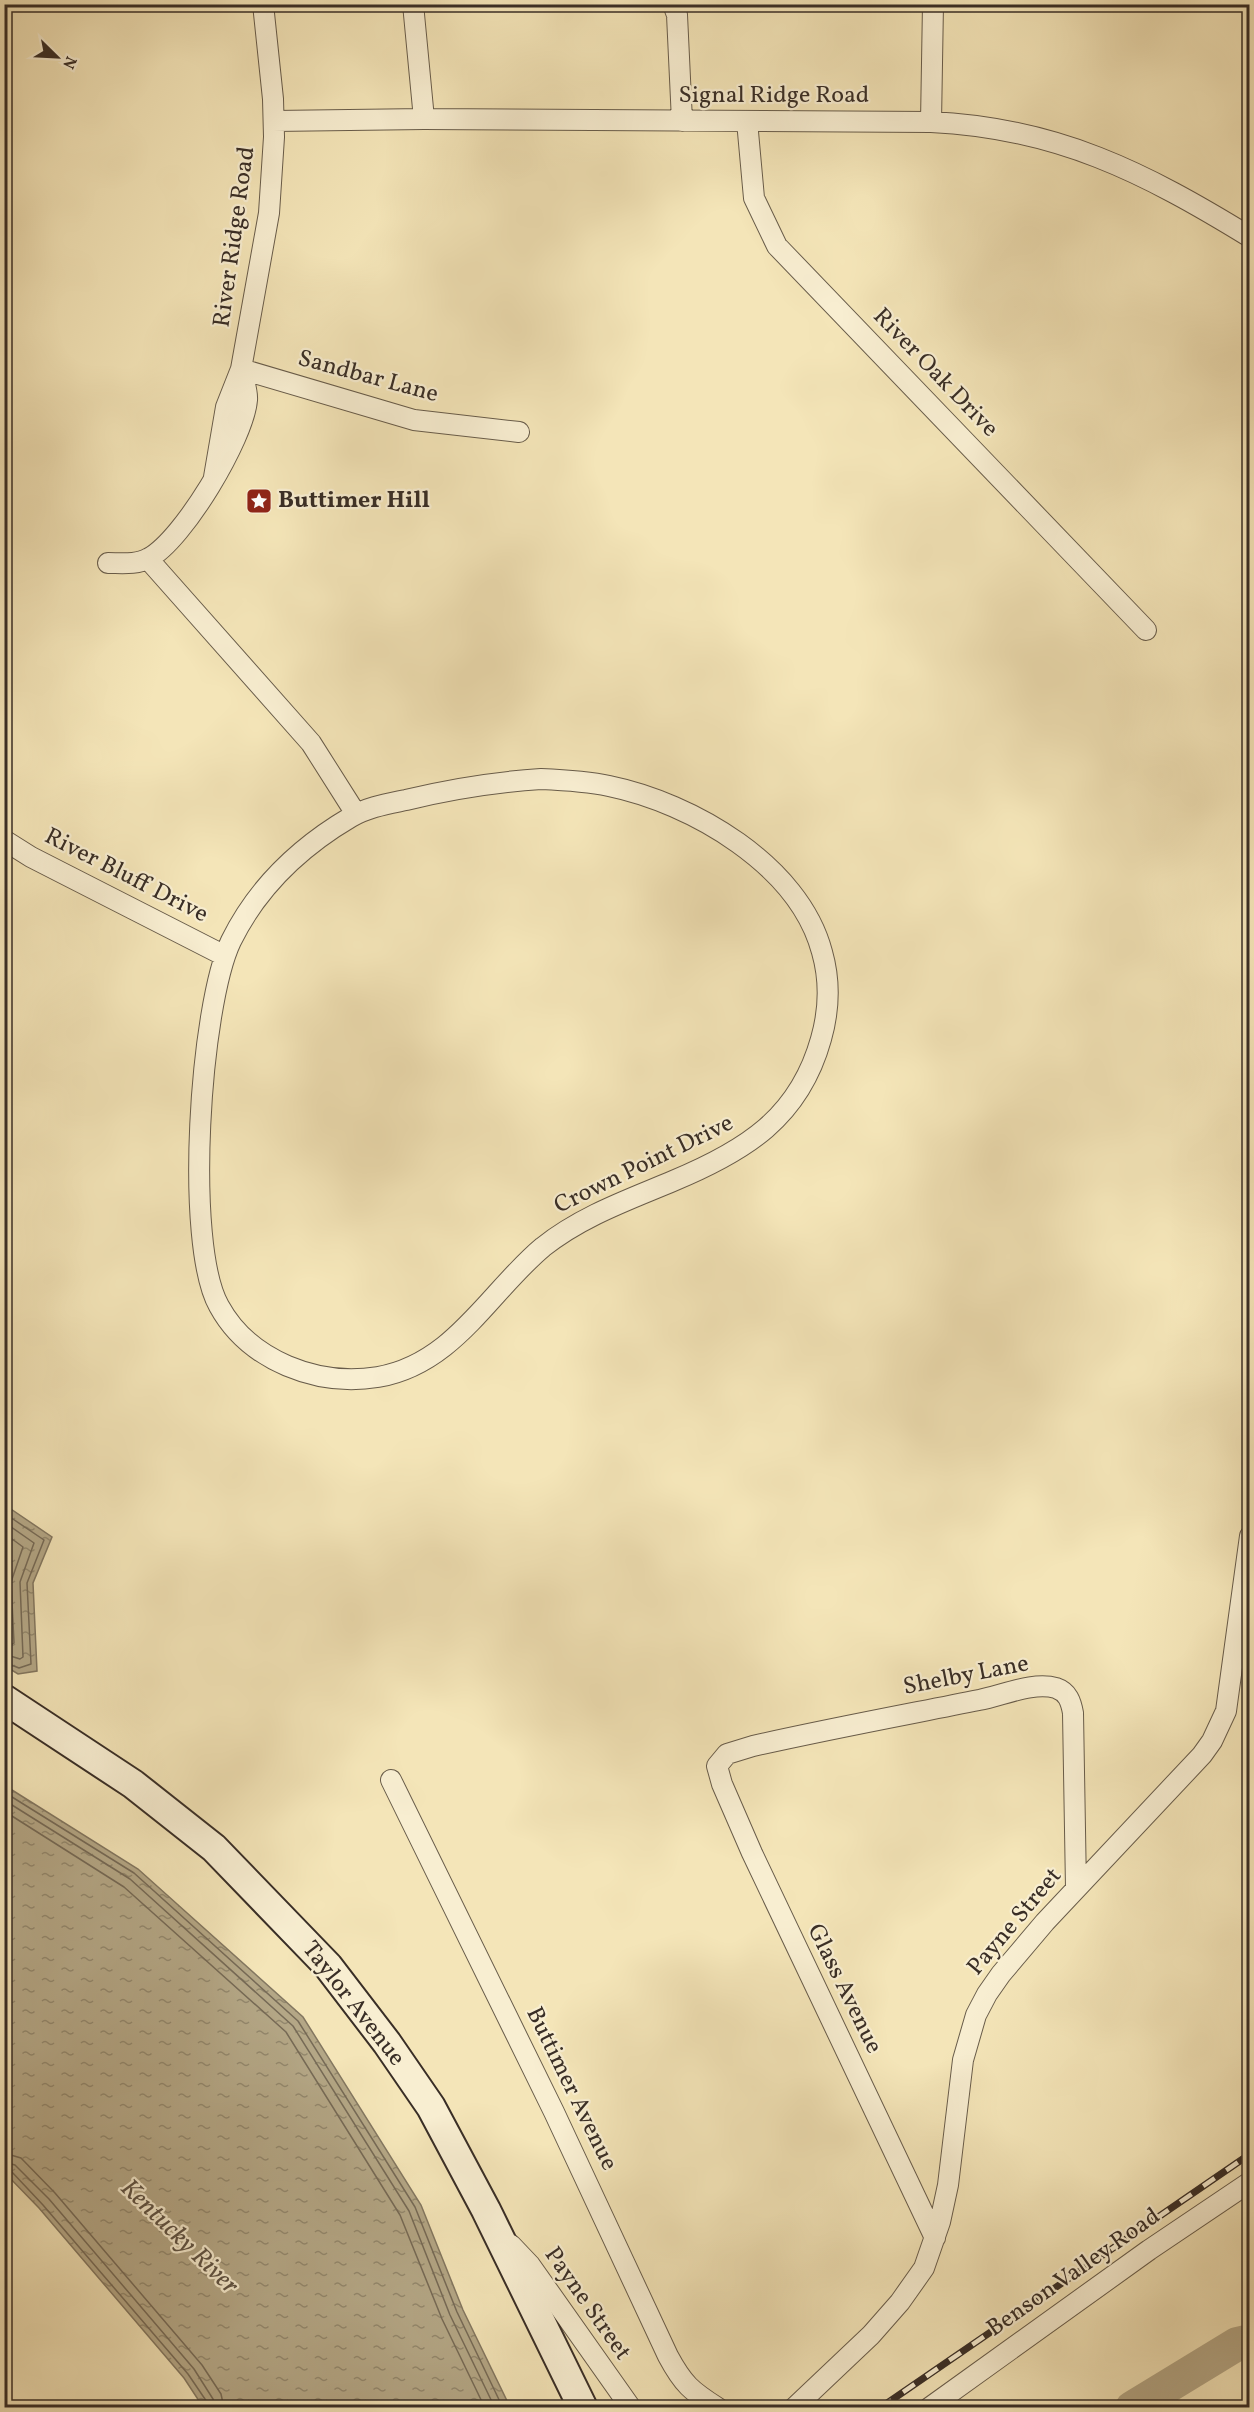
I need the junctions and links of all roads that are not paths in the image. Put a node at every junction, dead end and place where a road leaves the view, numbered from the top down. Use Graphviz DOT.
graph roads {
  1 [pos="263,4"];
  2 [pos="413,4"];
  3 [pos="673,4"];
  4 [pos="933,4"];
  5 [pos="424,119"];
  6 [pos="274,121"];
  7 [pos="682,121"];
  8 [pos="747,121"];
  9 [pos="931,122"];
  10 [pos="1250,237"];
  11 [pos="241,369"];
  12 [pos="519,432"];
  13 [pos="148,559"];
  14 [pos="108,563"];
  15 [pos="1146,630"];
  16 [pos="356,814"];
  17 [pos="4,840"];
  18 [pos="225,956"];
  19 [pos="1250,1536"];
  20 [pos="4,1699"];
  21 [pos="721,1759"];
  22 [pos="391,1780"];
  23 [pos="1076,1888"];
  24 [pos="1250,2182"];
  25 [pos="497,2233"];
  26 [pos="935,2238"];
  27 [pos="583,2408"];
  28 [pos="631,2408"];
  29 [pos="717,2408"];
  30 [pos="794,2408"];
  31 [pos="929,2408"];
  1 -- 6 [label="street, River Ridge Road"];
  2 -- 5 [label="street"];
  3 -- 7 [label="street"];
  4 -- 9 [label="street"];
  5 -- 6 [label="street, Signal Ridge Road"];
  5 -- 7 [label="street, Signal Ridge Road"];
  6 -- 11 [label="street, River Ridge Road"];
  7 -- 8 [label="street, Signal Ridge Road"];
  8 -- 9 [label="street, Signal Ridge Road"];
  8 -- 15 [label="street, River Oak Drive"];
  9 -- 10 [label="street, Signal Ridge Road"];
  11 -- 12 [label="street, Sandbar Lane"];
  11 -- 13 [label="street, River Ridge Road"];
  13 -- 14 [label="street"];
  13 -- 16 [label="street"];
  16 -- 18 [label="street, Crown Point Drive"];
  16 -- 18 [label="street, Crown Point Drive"];
  17 -- 18 [label="street, River Bluff Drive"];
  19 -- 23 [label="street, Payne Street"];
  20 -- 25 [label="main road, Taylor Avenue"];
  21 -- 23 [label="street, Shelby Lane"];
  21 -- 26 [label="street, Glass Avenue"];
  22 -- 29 [label="street, Buttimer Avenue"];
  23 -- 26 [label="street, Payne Street"];
  24 -- 31 [label="street, Benson Valley Road"];
  25 -- 27 [label="main road, Taylor Avenue"];
  25 -- 28 [label="street, Payne Street"];
  26 -- 30 [label="street, Payne Street"];
}
